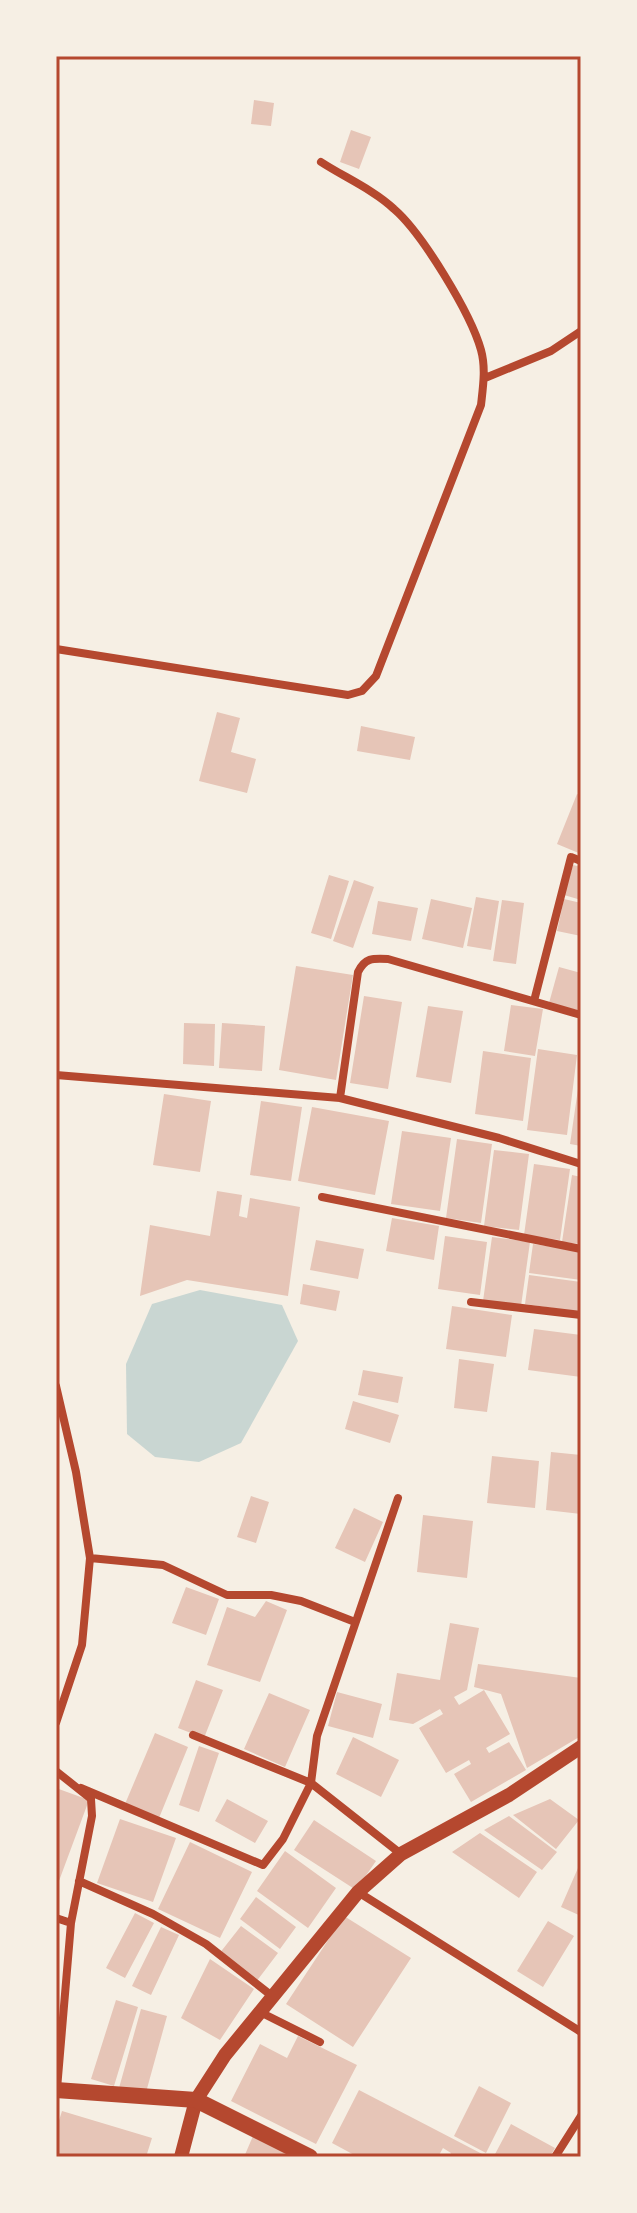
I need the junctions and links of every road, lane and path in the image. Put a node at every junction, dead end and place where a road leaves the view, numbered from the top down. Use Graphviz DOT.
graph roads {
  1 [pos="321,162"];
  2 [pos="581,331"];
  3 [pos="485,378"];
  4 [pos="56,649"];
  5 [pos="581,861"];
  6 [pos="534,1001"];
  7 [pos="581,1015"];
  8 [pos="56,1075"];
  9 [pos="340,1098"];
  10 [pos="581,1164"];
  11 [pos="322,1197"];
  12 [pos="581,1249"];
  13 [pos="471,1302"];
  14 [pos="581,1315"];
  15 [pos="56,1386"];
  16 [pos="398,1498"];
  17 [pos="90,1558"];
  18 [pos="355,1622"];
  19 [pos="56,1723"];
  20 [pos="193,1735"];
  21 [pos="581,1747"];
  22 [pos="56,1771"];
  23 [pos="311,1783"];
  24 [pos="81,1788"];
  25 [pos="401,1854"];
  26 [pos="79,1881"];
  27 [pos="358,1892"];
  28 [pos="56,1918"];
  29 [pos="71,1923"];
  30 [pos="272,1996"];
  31 [pos="259,2011"];
  32 [pos="581,2032"];
  33 [pos="320,2042"];
  34 [pos="56,2090"];
  35 [pos="196,2100"];
  36 [pos="581,2116"];
  37 [pos="181,2157"];
  38 [pos="310,2157"];
  39 [pos="555,2157"];
  1 -- 3 [label="street"];
  2 -- 3 [label="street"];
  3 -- 4 [label="street"];
  5 -- 6 [label="street"];
  6 -- 7 [label="street"];
  6 -- 9 [label="street"];
  8 -- 9 [label="street"];
  9 -- 10 [label="street"];
  11 -- 12 [label="street"];
  13 -- 14 [label="street"];
  15 -- 17 [label="street"];
  16 -- 18 [label="street"];
  17 -- 18 [label="street"];
  17 -- 19 [label="street"];
  18 -- 23 [label="street"];
  20 -- 23 [label="street"];
  21 -- 25 [label="street"];
  22 -- 24 [label="street"];
  23 -- 24 [label="street"];
  23 -- 25 [label="street"];
  24 -- 26 [label="street"];
  25 -- 27 [label="street"];
  26 -- 29 [label="street"];
  26 -- 30 [label="street"];
  27 -- 30 [label="street"];
  27 -- 32 [label="street"];
  28 -- 29 [label="street"];
  29 -- 34 [label="street"];
  30 -- 31 [label="street"];
  31 -- 33 [label="street"];
  31 -- 35 [label="street"];
  34 -- 35 [label="main road"];
  35 -- 37 [label="street"];
  35 -- 38 [label="main road"];
  36 -- 39 [label="street"];
}
